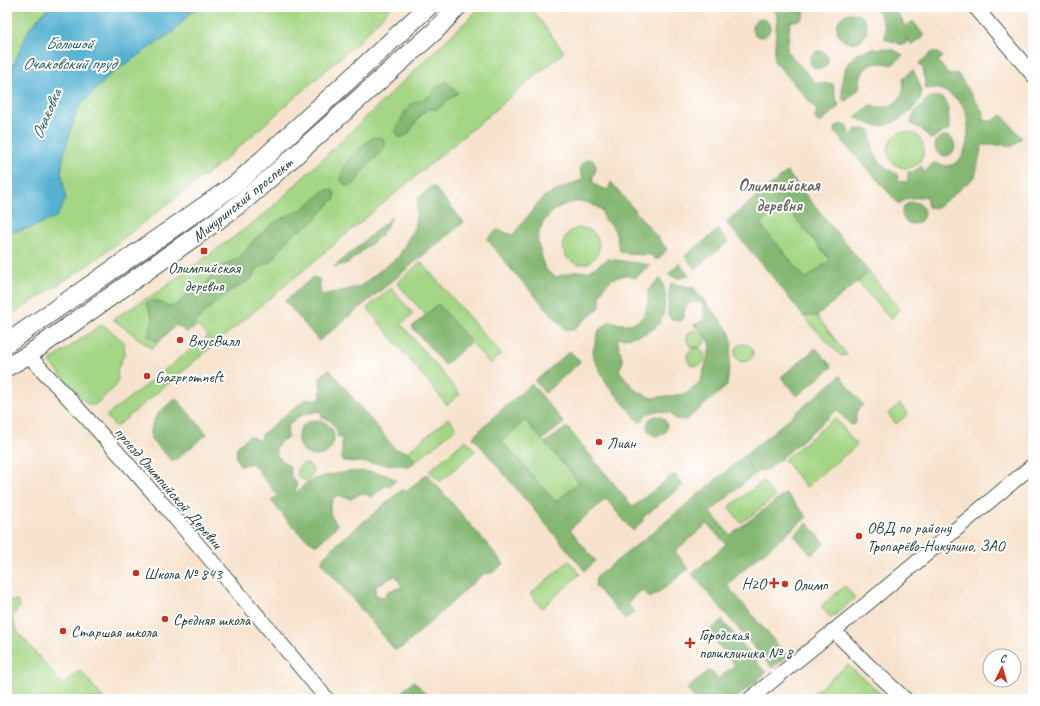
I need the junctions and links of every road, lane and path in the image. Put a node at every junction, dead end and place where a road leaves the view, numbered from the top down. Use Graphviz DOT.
graph roads {
  1 [pos="428,7"];
  2 [pos="457,7"];
  3 [pos="977,7"];
  4 [pos="1033,75"];
  5 [pos="135,255"];
  6 [pos="147,272"];
  7 [pos="7,343"];
  8 [pos="28,355"];
  9 [pos="7,367"];
  10 [pos="1033,465"];
  11 [pos="834,631"];
  12 [pos="327,699"];
  13 [pos="750,699"];
  14 [pos="905,699"];
  1 -- 5 [label="main road, Мичуринский проспект"];
  2 -- 6 [label="main road, Мичуринский проспект"];
  3 -- 4 [label="street"];
  5 -- 6 [label="street"];
  5 -- 7 [label="main road, Мичуринский проспект"];
  6 -- 8 [label="main road, Мичуринский проспект"];
  8 -- 9 [label="main road, Мичуринский проспект"];
  8 -- 12 [label="street, проезд Олимпийской Деревни"];
  10 -- 11 [label="street"];
  11 -- 13 [label="street"];
  11 -- 14 [label="street"];
}
